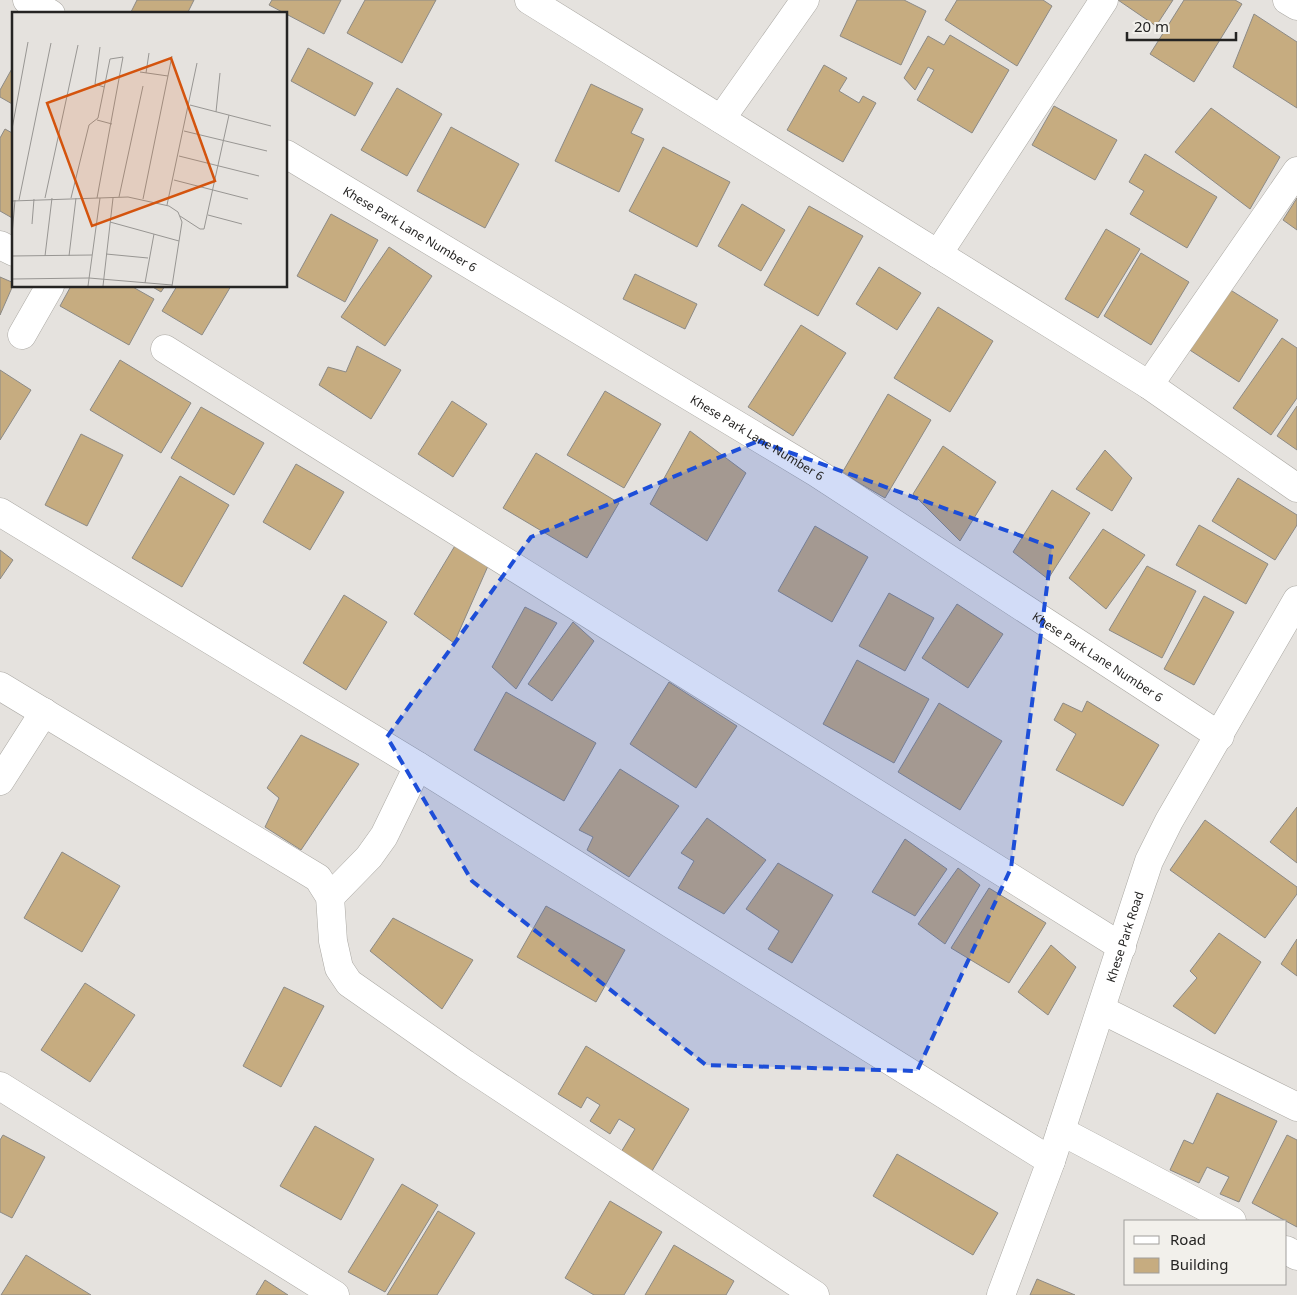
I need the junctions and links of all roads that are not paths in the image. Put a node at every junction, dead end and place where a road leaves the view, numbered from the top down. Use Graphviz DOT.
graph roads {
  1 [pos="28,0"];
  2 [pos="529,0"];
  3 [pos="805,0"];
  4 [pos="1104,0"];
  5 [pos="1287,0"];
  6 [pos="1297,6"];
  7 [pos="48,12"];
  8 [pos="722,119"];
  9 [pos="288,155"];
  10 [pos="1297,171"];
  11 [pos="0,245"];
  12 [pos="12,251"];
  13 [pos="938,254"];
  14 [pos="49,288"];
  15 [pos="22,334"];
  16 [pos="165,349"];
  17 [pos="1149,386"];
  18 [pos="1297,488"];
  19 [pos="0,512"];
  20 [pos="1297,600"];
  21 [pos="0,686"];
  22 [pos="44,712"];
  23 [pos="1220,736"];
  24 [pos="418,766"];
  25 [pos="0,781"];
  26 [pos="330,897"];
  27 [pos="1122,947"];
  28 [pos="1102,1010"];
  29 [pos="0,1086"];
  30 [pos="1297,1107"];
  31 [pos="1061,1131"];
  32 [pos="1051,1161"];
  33 [pos="1230,1220"];
  34 [pos="335,1295"];
  35 [pos="815,1295"];
  36 [pos="1001,1295"];
  1 -- 7 [label="street"];
  2 -- 8 [label="street"];
  3 -- 8 [label="street"];
  4 -- 13 [label="street"];
  5 -- 6 [label="street"];
  8 -- 13 [label="street"];
  9 -- 23 [label="street, Khese Park Lane Number 6"];
  10 -- 17 [label="street"];
  11 -- 12 [label="street"];
  13 -- 17 [label="street"];
  14 -- 15 [label="street"];
  16 -- 27 [label="street"];
  17 -- 18 [label="street"];
  19 -- 24 [label="street"];
  20 -- 23 [label="street, Khese Park Road"];
  21 -- 22 [label="street"];
  22 -- 25 [label="street"];
  22 -- 26 [label="street"];
  23 -- 27 [label="street, Khese Park Road"];
  24 -- 26 [label="street"];
  24 -- 32 [label="street"];
  26 -- 35 [label="street"];
  27 -- 28 [label="street, Khese Park Road"];
  28 -- 30 [label="street"];
  28 -- 31 [label="street, Khese Park Road"];
  29 -- 34 [label="street"];
  31 -- 32 [label="street, Khese Park Road"];
  31 -- 33 [label="street"];
  32 -- 36 [label="street, Khese Park Road"];
}
